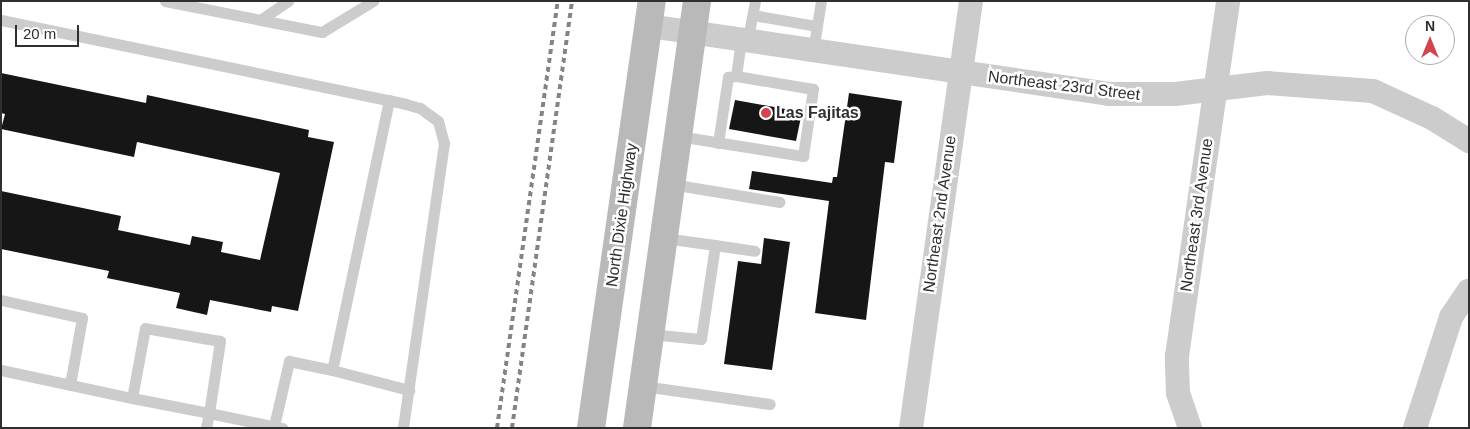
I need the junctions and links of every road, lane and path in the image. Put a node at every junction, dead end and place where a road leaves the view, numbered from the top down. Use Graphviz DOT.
graph roads {
  1 [pos="165,1"];
  2 [pos="288,1"];
  3 [pos="373,1"];
  4 [pos="697,1"];
  5 [pos="755,1"];
  6 [pos="821,1"];
  7 [pos="971,1"];
  8 [pos="1228,1"];
  9 [pos="650,14"];
  10 [pos="752,15"];
  11 [pos="1,20"];
  12 [pos="260,20"];
  13 [pos="817,26"];
  14 [pos="693,34"];
  15 [pos="744,42"];
  16 [pos="813,52"];
  17 [pos="960,73"];
  18 [pos="736,76"];
  19 [pos="1216,89"];
  20 [pos="389,100"];
  21 [pos="678,136"];
  22 [pos="1469,141"];
  23 [pos="718,143"];
  24 [pos="671,184"];
  25 [pos="780,202"];
  26 [pos="664,238"];
  27 [pos="715,245"];
  28 [pos="755,251"];
  29 [pos="1469,290"];
  30 [pos="1,300"];
  31 [pos="650,334"];
  32 [pos="1,370"];
  33 [pos="332,370"];
  34 [pos="70,385"];
  35 [pos="643,386"];
  36 [pos="409,390"];
  37 [pos="132,398"];
  38 [pos="770,404"];
  39 [pos="209,413"];
  40 [pos="278,427"];
  41 [pos="206,428"];
  42 [pos="403,428"];
  43 [pos="591,428"];
  44 [pos="637,428"];
  45 [pos="912,428"];
  46 [pos="1190,428"];
  47 [pos="1415,428"];
  1 -- 12 [label="lane"];
  2 -- 12 [label="lane"];
  3 -- 12 [label="lane"];
  4 -- 14 [label="main road"];
  5 -- 10 [label="lane"];
  6 -- 13 [label="lane"];
  7 -- 17 [label="street, Northeast 2nd Avenue"];
  8 -- 19 [label="street, Northeast 3rd Avenue"];
  9 -- 14 [label="street, Northeast 23rd Street"];
  9 -- 43 [label="main road, North Dixie Highway"];
  10 -- 13 [label="lane"];
  10 -- 15 [label="lane"];
  11 -- 20 [label="lane"];
  13 -- 16 [label="lane"];
  14 -- 15 [label="street, Northeast 23rd Street"];
  14 -- 21 [label="main road"];
  15 -- 16 [label="street, Northeast 23rd Street"];
  15 -- 18 [label="lane"];
  16 -- 17 [label="street, Northeast 23rd Street"];
  17 -- 19 [label="street, Northeast 23rd Street"];
  17 -- 45 [label="street, Northeast 2nd Avenue"];
  18 -- 23 [label="lane"];
  18 -- 23 [label="lane"];
  19 -- 22 [label="street, Northeast 23rd Street"];
  19 -- 46 [label="street, Northeast 3rd Avenue"];
  20 -- 33 [label="lane"];
  20 -- 36 [label="lane"];
  21 -- 23 [label="lane"];
  21 -- 24 [label="main road"];
  24 -- 25 [label="lane"];
  24 -- 26 [label="main road"];
  26 -- 27 [label="lane"];
  26 -- 31 [label="main road"];
  27 -- 28 [label="lane"];
  27 -- 31 [label="lane"];
  29 -- 47 [label="street"];
  30 -- 34 [label="lane"];
  31 -- 35 [label="main road"];
  32 -- 34 [label="lane"];
  33 -- 36 [label="lane"];
  33 -- 40 [label="lane"];
  34 -- 37 [label="lane"];
  35 -- 38 [label="lane"];
  35 -- 44 [label="main road"];
  36 -- 42 [label="lane"];
  37 -- 39 [label="lane"];
  37 -- 39 [label="lane"];
  39 -- 40 [label="lane"];
  39 -- 41 [label="lane"];
}
